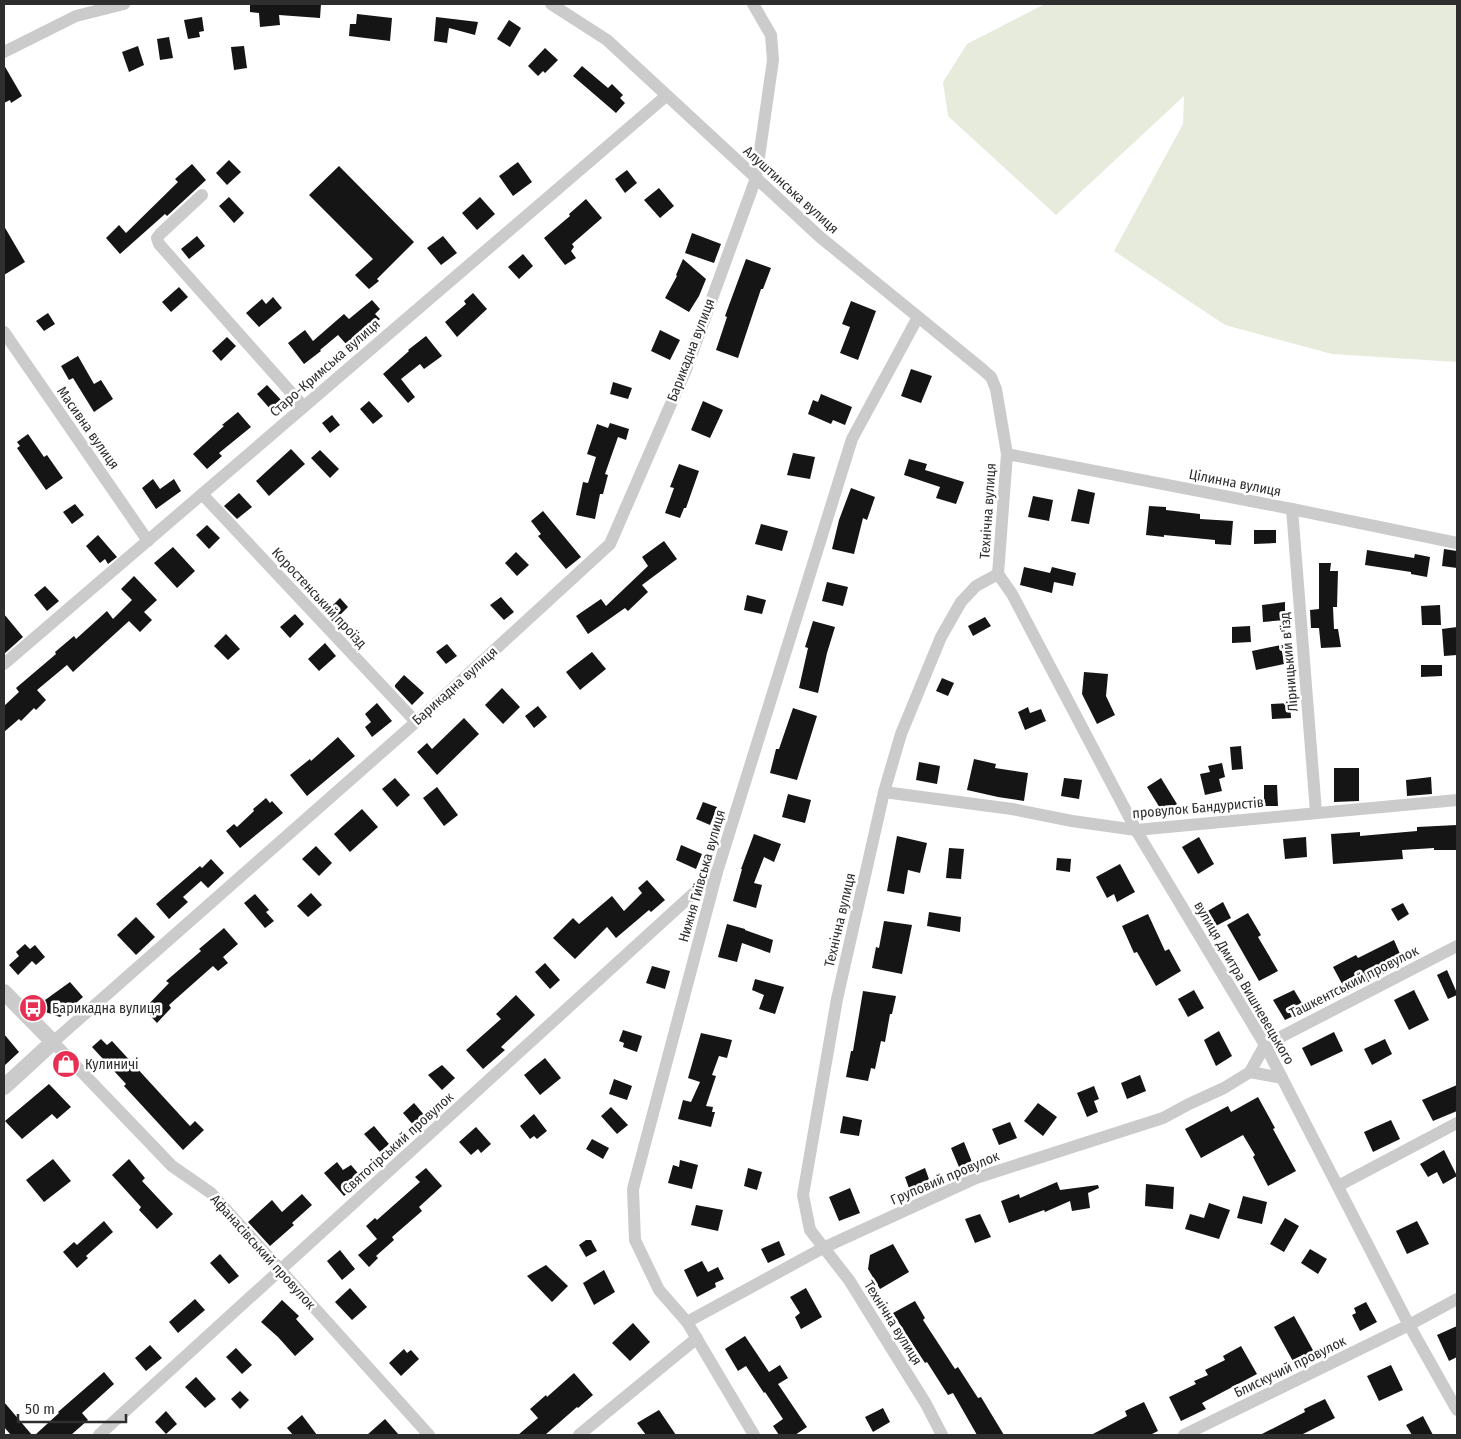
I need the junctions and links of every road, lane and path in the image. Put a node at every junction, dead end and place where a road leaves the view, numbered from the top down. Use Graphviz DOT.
graph roads {
  1 [pos="124,4"];
  2 [pos="551,4"];
  3 [pos="753,4"];
  4 [pos="4,52"];
  5 [pos="666,96"];
  6 [pos="756,178"];
  7 [pos="202,195"];
  8 [pos="918,317"];
  9 [pos="4,332"];
  10 [pos="303,406"];
  11 [pos="1000,406"];
  12 [pos="1007,454"];
  13 [pos="202,494"];
  14 [pos="1292,509"];
  15 [pos="148,541"];
  16 [pos="1457,543"];
  17 [pos="998,574"];
  18 [pos="4,664"];
  19 [pos="416,722"];
  20 [pos="884,792"];
  21 [pos="1457,800"];
  22 [pos="1316,812"];
  23 [pos="1136,830"];
  24 [pos="717,872"];
  25 [pos="1457,946"];
  26 [pos="4,992"];
  27 [pos="53,1042"];
  28 [pos="1265,1045"];
  29 [pos="1250,1072"];
  30 [pos="1282,1078"];
  31 [pos="4,1087"];
  32 [pos="1457,1123"];
  33 [pos="1338,1186"];
  34 [pos="824,1248"];
  35 [pos="280,1271"];
  36 [pos="1457,1299"];
  37 [pos="687,1322"];
  38 [pos="1409,1325"];
  39 [pos="697,1338"];
  40 [pos="1457,1410"];
  41 [pos="99,1435"];
  42 [pos="429,1435"];
  43 [pos="580,1435"];
  44 [pos="754,1435"];
  45 [pos="942,1435"];
  46 [pos="1184,1435"];
  1 -- 4 [label="street"];
  2 -- 5 [label="street, Алуштинська вулиця"];
  3 -- 6 [label="street, Барикадна вулиця"];
  5 -- 6 [label="street, Алуштинська вулиця"];
  5 -- 10 [label="street, Старо-Кримська вулиця"];
  6 -- 8 [label="street, Алуштинська вулиця"];
  6 -- 19 [label="street, Барикадна вулиця"];
  7 -- 10 [label="street"];
  8 -- 11 [label="street, Алуштинська вулиця"];
  8 -- 24 [label="street, Нижня Гиївська вулиця"];
  9 -- 15 [label="street, Масивна вулиця"];
  10 -- 13 [label="street, Старо-Кримська вулиця"];
  11 -- 12 [label="street, Технічна вулиця"];
  12 -- 14 [label="street, Цілинна вулиця"];
  12 -- 17 [label="street, Технічна вулиця"];
  13 -- 15 [label="street, Старо-Кримська вулиця"];
  13 -- 19 [label="street, Коростенський проїзд"];
  14 -- 16 [label="street, Цілинна вулиця"];
  14 -- 22 [label="street, Лірницький в'їзд"];
  15 -- 18 [label="street, Старо-Кримська вулиця"];
  17 -- 20 [label="street, Технічна вулиця"];
  17 -- 23 [label="street, вулиця Дмитра Вишневецького"];
  19 -- 27 [label="street, Барикадна вулиця"];
  20 -- 23 [label="street, провулок Бандуристів"];
  20 -- 34 [label="street, Технічна вулиця"];
  21 -- 22 [label="street, провулок Бандуристів"];
  22 -- 23 [label="street, провулок Бандуристів"];
  23 -- 28 [label="street, вулиця Дмитра Вишневецького"];
  24 -- 35 [label="street, Святогірський провулок"];
  24 -- 37 [label="street, Нижня Гиївська вулиця"];
  25 -- 28 [label="street, Ташкентський провулок"];
  26 -- 27 [label="street, Афанасівський провулок"];
  27 -- 31 [label="street, Барикадна вулиця"];
  27 -- 35 [label="street, Афанасівський провулок"];
  28 -- 29 [label="street, Груповий провулок"];
  28 -- 30 [label="street, вулиця Дмитра Вишневецького"];
  29 -- 30 [label="street"];
  29 -- 34 [label="street, Груповий провулок"];
  30 -- 33 [label="street, вулиця Дмитра Вишневецького"];
  32 -- 33 [label="street"];
  33 -- 38 [label="street, вулиця Дмитра Вишневецького"];
  34 -- 37 [label="street, Груповий провулок"];
  34 -- 45 [label="street, Технічна вулиця"];
  35 -- 41 [label="street, Святогірський провулок"];
  35 -- 42 [label="street, Афанасівський провулок"];
  36 -- 38 [label="street, Блискучий провулок"];
  37 -- 39 [label="street, Нижня Гиївська вулиця"];
  38 -- 40 [label="street, вулиця Дмитра Вишневецького"];
  38 -- 46 [label="street, Блискучий провулок"];
  39 -- 43 [label="street"];
  39 -- 44 [label="street, Нижня Гиївська вулиця"];
}
